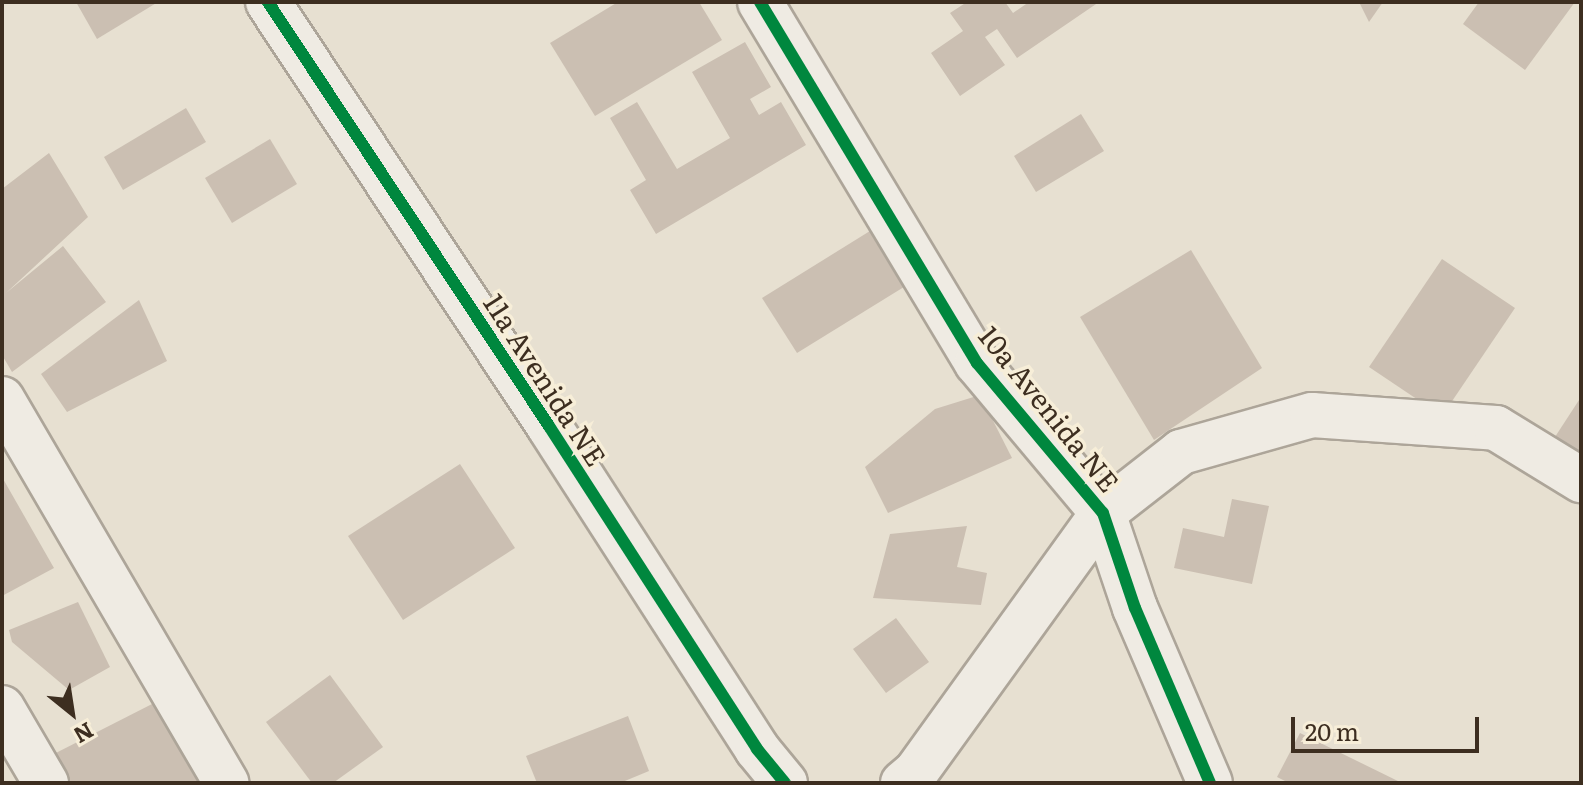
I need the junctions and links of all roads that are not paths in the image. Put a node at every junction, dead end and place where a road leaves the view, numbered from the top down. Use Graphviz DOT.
graph roads {
  1 [pos="268,2"];
  2 [pos="760,2"];
  3 [pos="2,399"];
  4 [pos="1581,480"];
  5 [pos="1103,513"];
  6 [pos="2,708"];
  7 [pos="46,783"];
  8 [pos="226,783"];
  9 [pos="785,783"];
  10 [pos="903,783"];
  11 [pos="1210,783"];
  1 -- 9 [label="street, 11a Avenida NE"];
  2 -- 5 [label="street, 10a Avenida NE"];
  3 -- 8 [label="street"];
  4 -- 5 [label="street"];
  5 -- 10 [label="street"];
  5 -- 11 [label="street, 10a Avenida NE"];
  6 -- 7 [label="street"];
}
